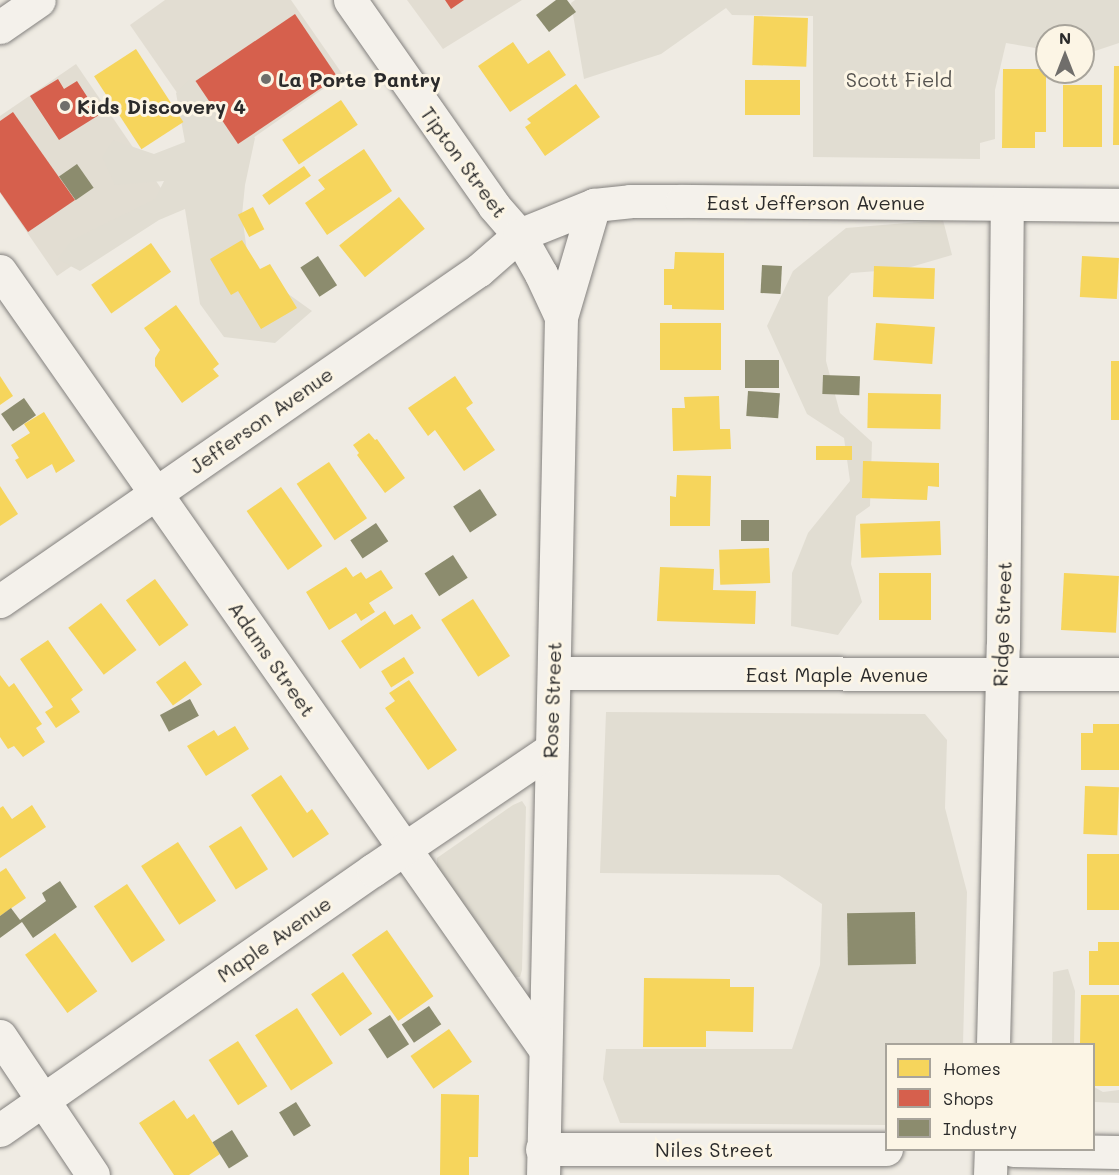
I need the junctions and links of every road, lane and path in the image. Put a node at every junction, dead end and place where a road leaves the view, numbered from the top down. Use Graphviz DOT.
graph roads {
  1 [pos="350,0"];
  2 [pos="1007,204"];
  3 [pos="594,205"];
  4 [pos="1119,205"];
  5 [pos="519,235"];
  6 [pos="0,271"];
  7 [pos="561,317"];
  8 [pos="157,493"];
  9 [pos="0,601"];
  10 [pos="554,673"];
  11 [pos="1001,674"];
  12 [pos="1119,675"];
  13 [pos="550,750"];
  14 [pos="404,849"];
  15 [pos="0,1036"];
  16 [pos="993,1043"];
  17 [pos="543,1048"];
  18 [pos="44,1100"];
  19 [pos="0,1130"];
  20 [pos="885,1149"];
  21 [pos="991,1151"];
  22 [pos="1084,1151"];
  23 [pos="1119,1152"];
  24 [pos="542,1162"];
  25 [pos="93,1175"];
  26 [pos="990,1175"];
  1 -- 5 [label="street, Tipton Street"];
  2 -- 3 [label="street, East Jefferson Avenue"];
  2 -- 4 [label="street, East Jefferson Avenue"];
  2 -- 11 [label="street, Ridge Street"];
  3 -- 5 [label="street, East Jefferson Avenue"];
  3 -- 7 [label="street"];
  5 -- 7 [label="street, Rose Street"];
  5 -- 8 [label="street, Jefferson Avenue"];
  6 -- 8 [label="street, Adams Street"];
  7 -- 10 [label="street, Rose Street"];
  8 -- 9 [label="street, Jefferson Avenue"];
  8 -- 14 [label="street, Adams Street"];
  10 -- 11 [label="street, East Maple Avenue"];
  10 -- 13 [label="street, Rose Street"];
  11 -- 12 [label="street, East Maple Avenue"];
  11 -- 16 [label="street, Ridge Street"];
  13 -- 14 [label="street, Maple Avenue"];
  13 -- 17 [label="street, Rose Street"];
  14 -- 17 [label="street, Adams Street"];
  14 -- 18 [label="street, Maple Avenue"];
  15 -- 18 [label="street"];
  17 -- 24 [label="street, Rose Street"];
  18 -- 19 [label="street, Maple Avenue"];
  18 -- 25 [label="street"];
  20 -- 24 [label="street, Niles Street"];
  21 -- 26 [label="street"];
  22 -- 23 [label="street"];
}
